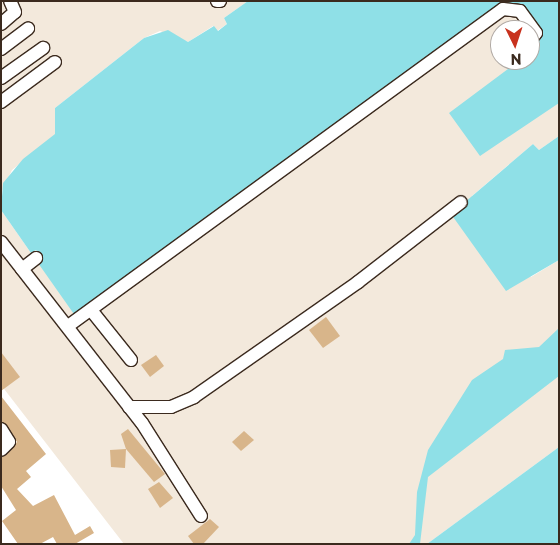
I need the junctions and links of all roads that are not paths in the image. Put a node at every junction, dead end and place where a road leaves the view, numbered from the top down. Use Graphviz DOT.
graph roads {
  1 [pos="10,1"];
  2 [pos="527,20"];
  3 [pos="1,24"];
  4 [pos="28,29"];
  5 [pos="1,48"];
  6 [pos="43,48"];
  7 [pos="55,62"];
  8 [pos="1,78"];
  9 [pos="1,102"];
  10 [pos="461,202"];
  11 [pos="1,242"];
  12 [pos="36,258"];
  13 [pos="22,269"];
  14 [pos="90,310"];
  15 [pos="68,326"];
  16 [pos="131,360"];
  17 [pos="129,407"];
  18 [pos="1,429"];
  19 [pos="1,450"];
  20 [pos="201,516"];
  1 -- 3 [label="street"];
  2 -- 14 [label="street"];
  4 -- 5 [label="street"];
  6 -- 8 [label="street"];
  7 -- 9 [label="street"];
  10 -- 17 [label="street"];
  11 -- 13 [label="street"];
  12 -- 13 [label="street"];
  13 -- 15 [label="street"];
  14 -- 15 [label="street"];
  14 -- 16 [label="street"];
  15 -- 17 [label="street"];
  17 -- 20 [label="street"];
  18 -- 19 [label="street"];
}
